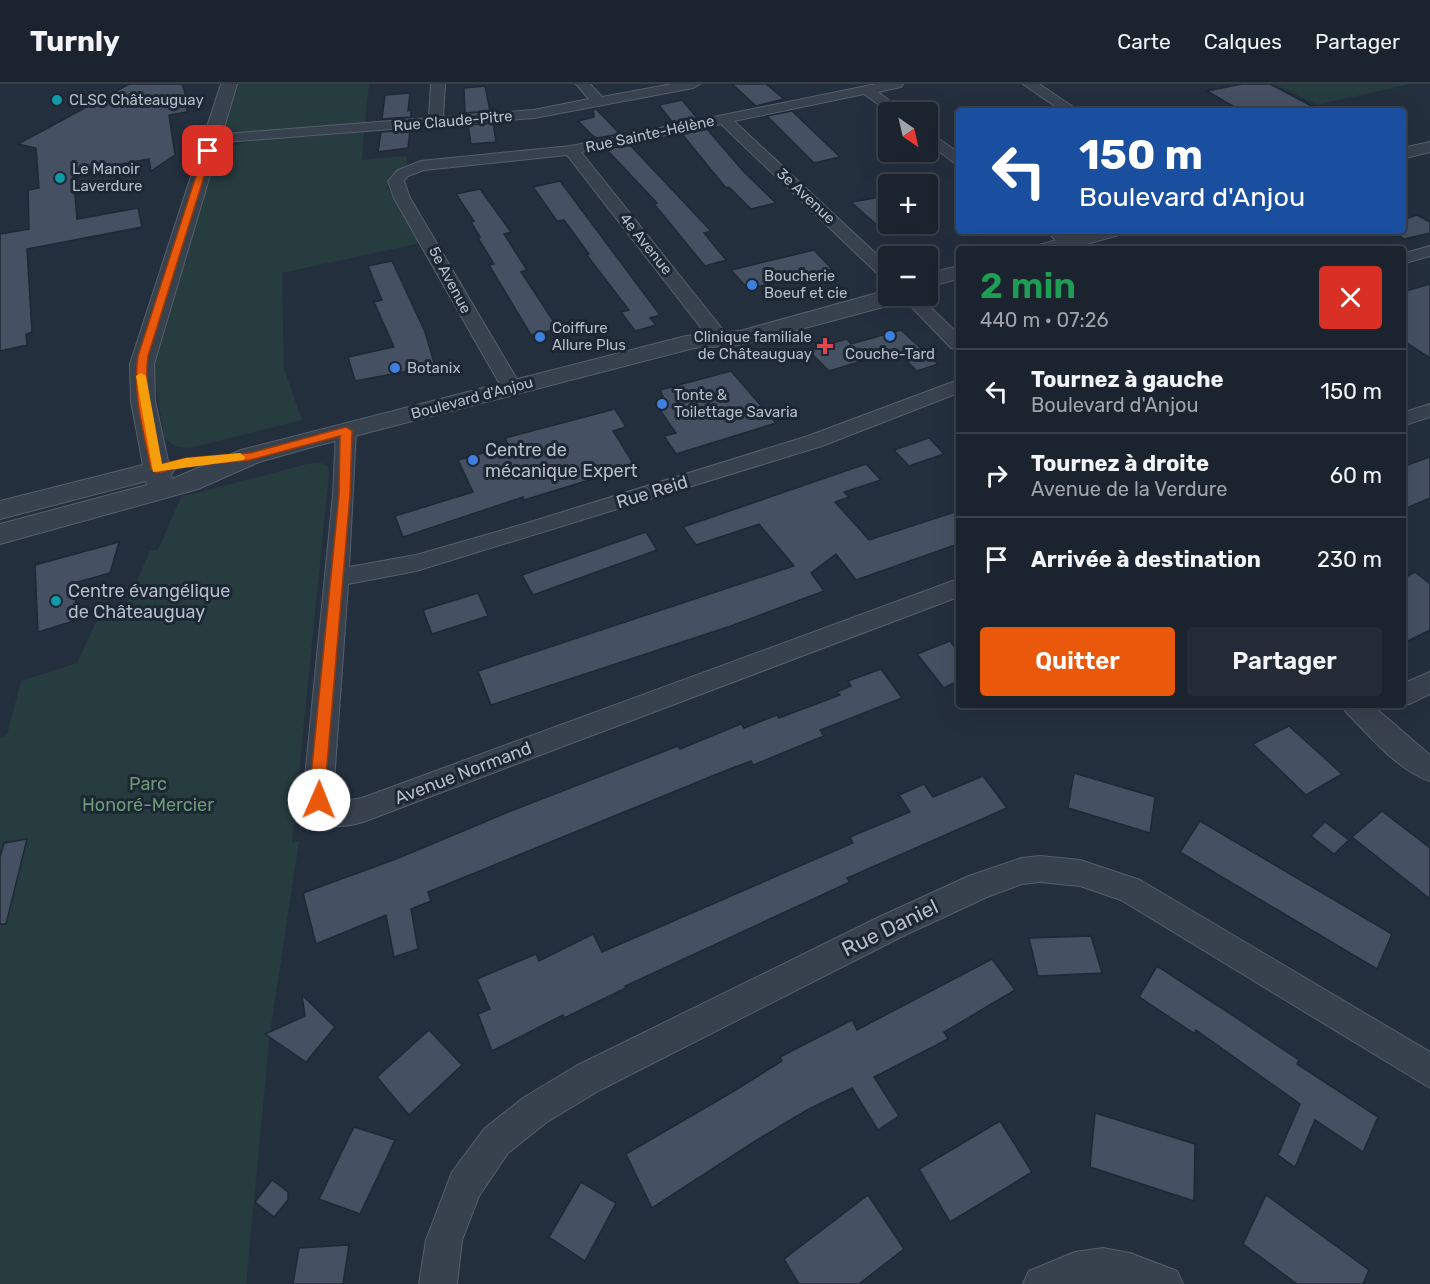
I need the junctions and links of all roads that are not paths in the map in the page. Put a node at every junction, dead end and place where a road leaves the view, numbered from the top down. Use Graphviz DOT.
graph roads {
  1 [pos="229,84"];
  2 [pos="438,84"];
  3 [pos="583,84"];
  4 [pos="693,84"];
  5 [pos="896,84"];
  6 [pos="1057,84"];
  7 [pos="1033,86"];
  8 [pos="867,90"];
  9 [pos="599,102"];
  10 [pos="883,102"];
  11 [pos="1067,108"];
  12 [pos="724,119"];
  13 [pos="436,123"];
  14 [pos="212,139"];
  15 [pos="938,144"];
  16 [pos="1430,147"];
  17 [pos="571,150"];
  18 [pos="1406,153"];
  19 [pos="956,157"];
  20 [pos="403,173"];
  21 [pos="1086,234"];
  22 [pos="1061,237"];
  23 [pos="1430,251"];
  24 [pos="1406,258"];
  25 [pos="878,265"];
  26 [pos="956,273"];
  27 [pos="938,278"];
  28 [pos="878,288"];
  29 [pos="878,301"];
  30 [pos="919,306"];
  31 [pos="710,338"];
  32 [pos="956,342"];
  33 [pos="956,387"];
  34 [pos="512,388"];
  35 [pos="1430,410"];
  36 [pos="1406,419"];
  37 [pos="346,431"];
  38 [pos="159,480"];
  39 [pos="0,510"];
  40 [pos="0,534"];
  41 [pos="338,577"];
  42 [pos="956,589"];
  43 [pos="1430,682"];
  44 [pos="1406,694"];
  45 [pos="1368,708"];
  46 [pos="1430,770"];
  47 [pos="1430,1071"];
  48 [pos="438,1284"];
  49 [pos="1042,1284"];
  50 [pos="1164,1284"];
  1 -- 14 [label="street"];
  2 -- 13 [label="street"];
  3 -- 9 [label="street"];
  4 -- 9 [label="street, Rue Claude-Pitre"];
  5 -- 8 [label="street, Rue Sainte-Hélène"];
  6 -- 7 [label="street"];
  7 -- 11 [label="street"];
  8 -- 10 [label="street"];
  8 -- 12 [label="street, Rue Sainte-Hélène"];
  9 -- 13 [label="street, Rue Claude-Pitre"];
  12 -- 17 [label="street, Rue Sainte-Hélène"];
  12 -- 25 [label="street, 3e Avenue"];
  13 -- 14 [label="street, Rue Claude-Pitre"];
  14 -- 38 [label="street"];
  15 -- 19 [label="street"];
  16 -- 18 [label="street"];
  17 -- 20 [label="street, Rue Sainte-Hélène"];
  17 -- 31 [label="street, 4e Avenue"];
  20 -- 34 [label="street, 5e Avenue"];
  21 -- 22 [label="street"];
  23 -- 24 [label="street"];
  26 -- 27 [label="street"];
  28 -- 31 [label="street, Boulevard d'Anjou"];
  29 -- 31 [label="street, Boulevard d'Anjou"];
  30 -- 32 [label="street"];
  31 -- 34 [label="street, Boulevard d'Anjou"];
  33 -- 41 [label="street, Rue Reid"];
  34 -- 37 [label="street, Boulevard d'Anjou"];
  35 -- 36 [label="street"];
  37 -- 38 [label="street, Boulevard d'Anjou"];
  37 -- 41 [label="street, Avenue Normand"];
  38 -- 39 [label="street, Boulevard d'Anjou"];
  38 -- 40 [label="street, Boulevard d'Anjou"];
  41 -- 42 [label="street, Avenue Normand"];
  43 -- 44 [label="street"];
  45 -- 46 [label="street"];
  47 -- 48 [label="street, Rue Daniel"];
  49 -- 50 [label="street"];
}
